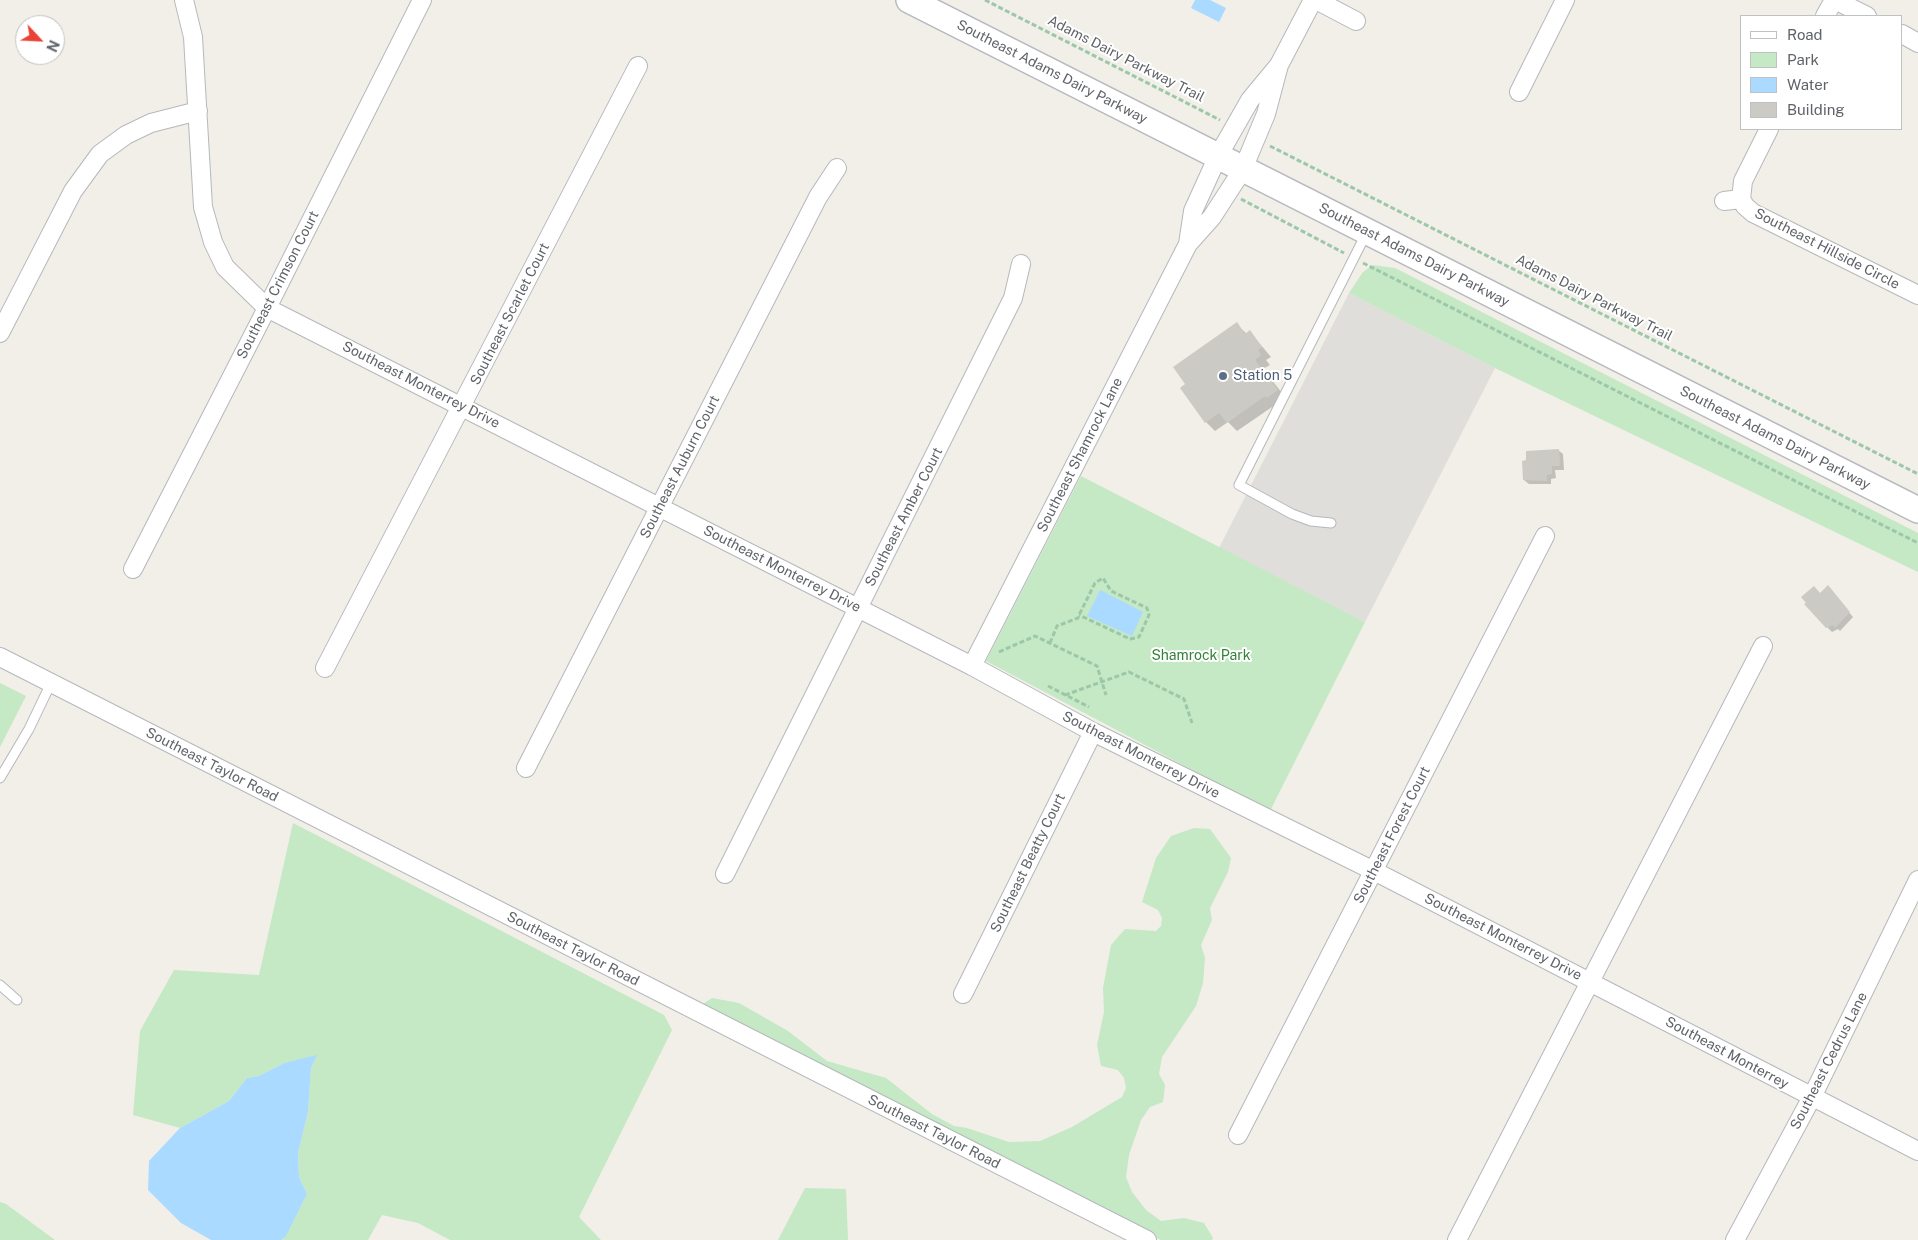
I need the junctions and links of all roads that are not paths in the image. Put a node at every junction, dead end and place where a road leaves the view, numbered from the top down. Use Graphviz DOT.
graph roads {
  1 [pos="184,0"];
  2 [pos="422,0"];
  3 [pos="909,0"];
  4 [pos="1315,0"];
  5 [pos="1565,0"];
  6 [pos="1834,0"];
  7 [pos="1826,15"];
  8 [pos="1865,15"];
  9 [pos="1356,21"];
  10 [pos="1903,34"];
  11 [pos="1918,42"];
  12 [pos="1279,65"];
  13 [pos="638,66"];
  14 [pos="1519,92"];
  15 [pos="198,111"];
  16 [pos="1768,130"];
  17 [pos="1218,156"];
  18 [pos="837,168"];
  19 [pos="1243,169"];
  20 [pos="1367,232"];
  21 [pos="1188,244"];
  22 [pos="1021,264"];
  23 [pos="1918,295"];
  24 [pos="267,308"];
  25 [pos="0,333"];
  26 [pos="463,406"];
  27 [pos="660,506"];
  28 [pos="1918,510"];
  29 [pos="1332,523"];
  30 [pos="1545,536"];
  31 [pos="133,569"];
  32 [pos="858,608"];
  33 [pos="1763,646"];
  34 [pos="0,657"];
  35 [pos="972,666"];
  36 [pos="325,668"];
  37 [pos="51,683"];
  38 [pos="1093,732"];
  39 [pos="526,768"];
  40 [pos="0,778"];
  41 [pos="1374,870"];
  42 [pos="725,874"];
  43 [pos="1918,880"];
  44 [pos="1590,981"];
  45 [pos="0,985"];
  46 [pos="963,994"];
  47 [pos="17,1000"];
  48 [pos="1812,1097"];
  49 [pos="1238,1135"];
  50 [pos="1918,1151"];
  51 [pos="1147,1240"];
  52 [pos="1458,1240"];
  53 [pos="1735,1240"];
  1 -- 15 [label="street, Southeast Monterrey Drive"];
  2 -- 24 [label="street, Southeast Crimson Court"];
  3 -- 17 [label="main road, Southeast Adams Dairy Parkway"];
  4 -- 9 [label="street"];
  4 -- 12 [label="street, Southeast Shamrock Lane"];
  5 -- 14 [label="street"];
  6 -- 7 [label="street"];
  6 -- 8 [label="street"];
  10 -- 11 [label="street"];
  12 -- 17 [label="street, Southeast Shamrock Lane"];
  12 -- 19 [label="street, Southeast Shamrock Lane"];
  13 -- 26 [label="street, Southeast Scarlet Court"];
  15 -- 24 [label="street, Southeast Monterrey Drive"];
  15 -- 25 [label="street"];
  16 -- 23 [label="street, Southeast Hillside Circle"];
  17 -- 19 [label="main road, Southeast Adams Dairy Parkway"];
  17 -- 21 [label="street, Southeast Shamrock Lane"];
  18 -- 27 [label="street, Southeast Auburn Court"];
  19 -- 20 [label="main road, Southeast Adams Dairy Parkway"];
  19 -- 21 [label="street, Southeast Shamrock Lane"];
  20 -- 28 [label="main road, Southeast Adams Dairy Parkway"];
  20 -- 29 [label="lane"];
  21 -- 35 [label="street, Southeast Shamrock Lane"];
  22 -- 32 [label="street, Southeast Amber Court"];
  24 -- 26 [label="street, Southeast Monterrey Drive"];
  24 -- 31 [label="street, Southeast Crimson Court"];
  26 -- 27 [label="street, Southeast Monterrey Drive"];
  26 -- 36 [label="street, Southeast Scarlet Court"];
  27 -- 32 [label="street, Southeast Monterrey Drive"];
  27 -- 39 [label="street, Southeast Auburn Court"];
  30 -- 41 [label="street, Southeast Forest Court"];
  32 -- 35 [label="street, Southeast Monterrey Drive"];
  32 -- 42 [label="street, Southeast Amber Court"];
  33 -- 44 [label="street"];
  34 -- 37 [label="street, Southeast Taylor Road"];
  35 -- 38 [label="street, Southeast Monterrey Drive"];
  37 -- 40 [label="lane"];
  37 -- 51 [label="street, Southeast Taylor Road"];
  38 -- 41 [label="street, Southeast Monterrey Drive"];
  38 -- 46 [label="street, Southeast Beatty Court"];
  41 -- 44 [label="street, Southeast Monterrey Drive"];
  41 -- 49 [label="street, Southeast Forest Court"];
  43 -- 48 [label="street, Southeast Cedrus Lane"];
  44 -- 48 [label="street, Southeast Monterrey"];
  44 -- 52 [label="street"];
  45 -- 47 [label="lane"];
  48 -- 50 [label="street, Southeast Monterrey"];
  48 -- 53 [label="street, Southeast Cedrus Lane"];
}
